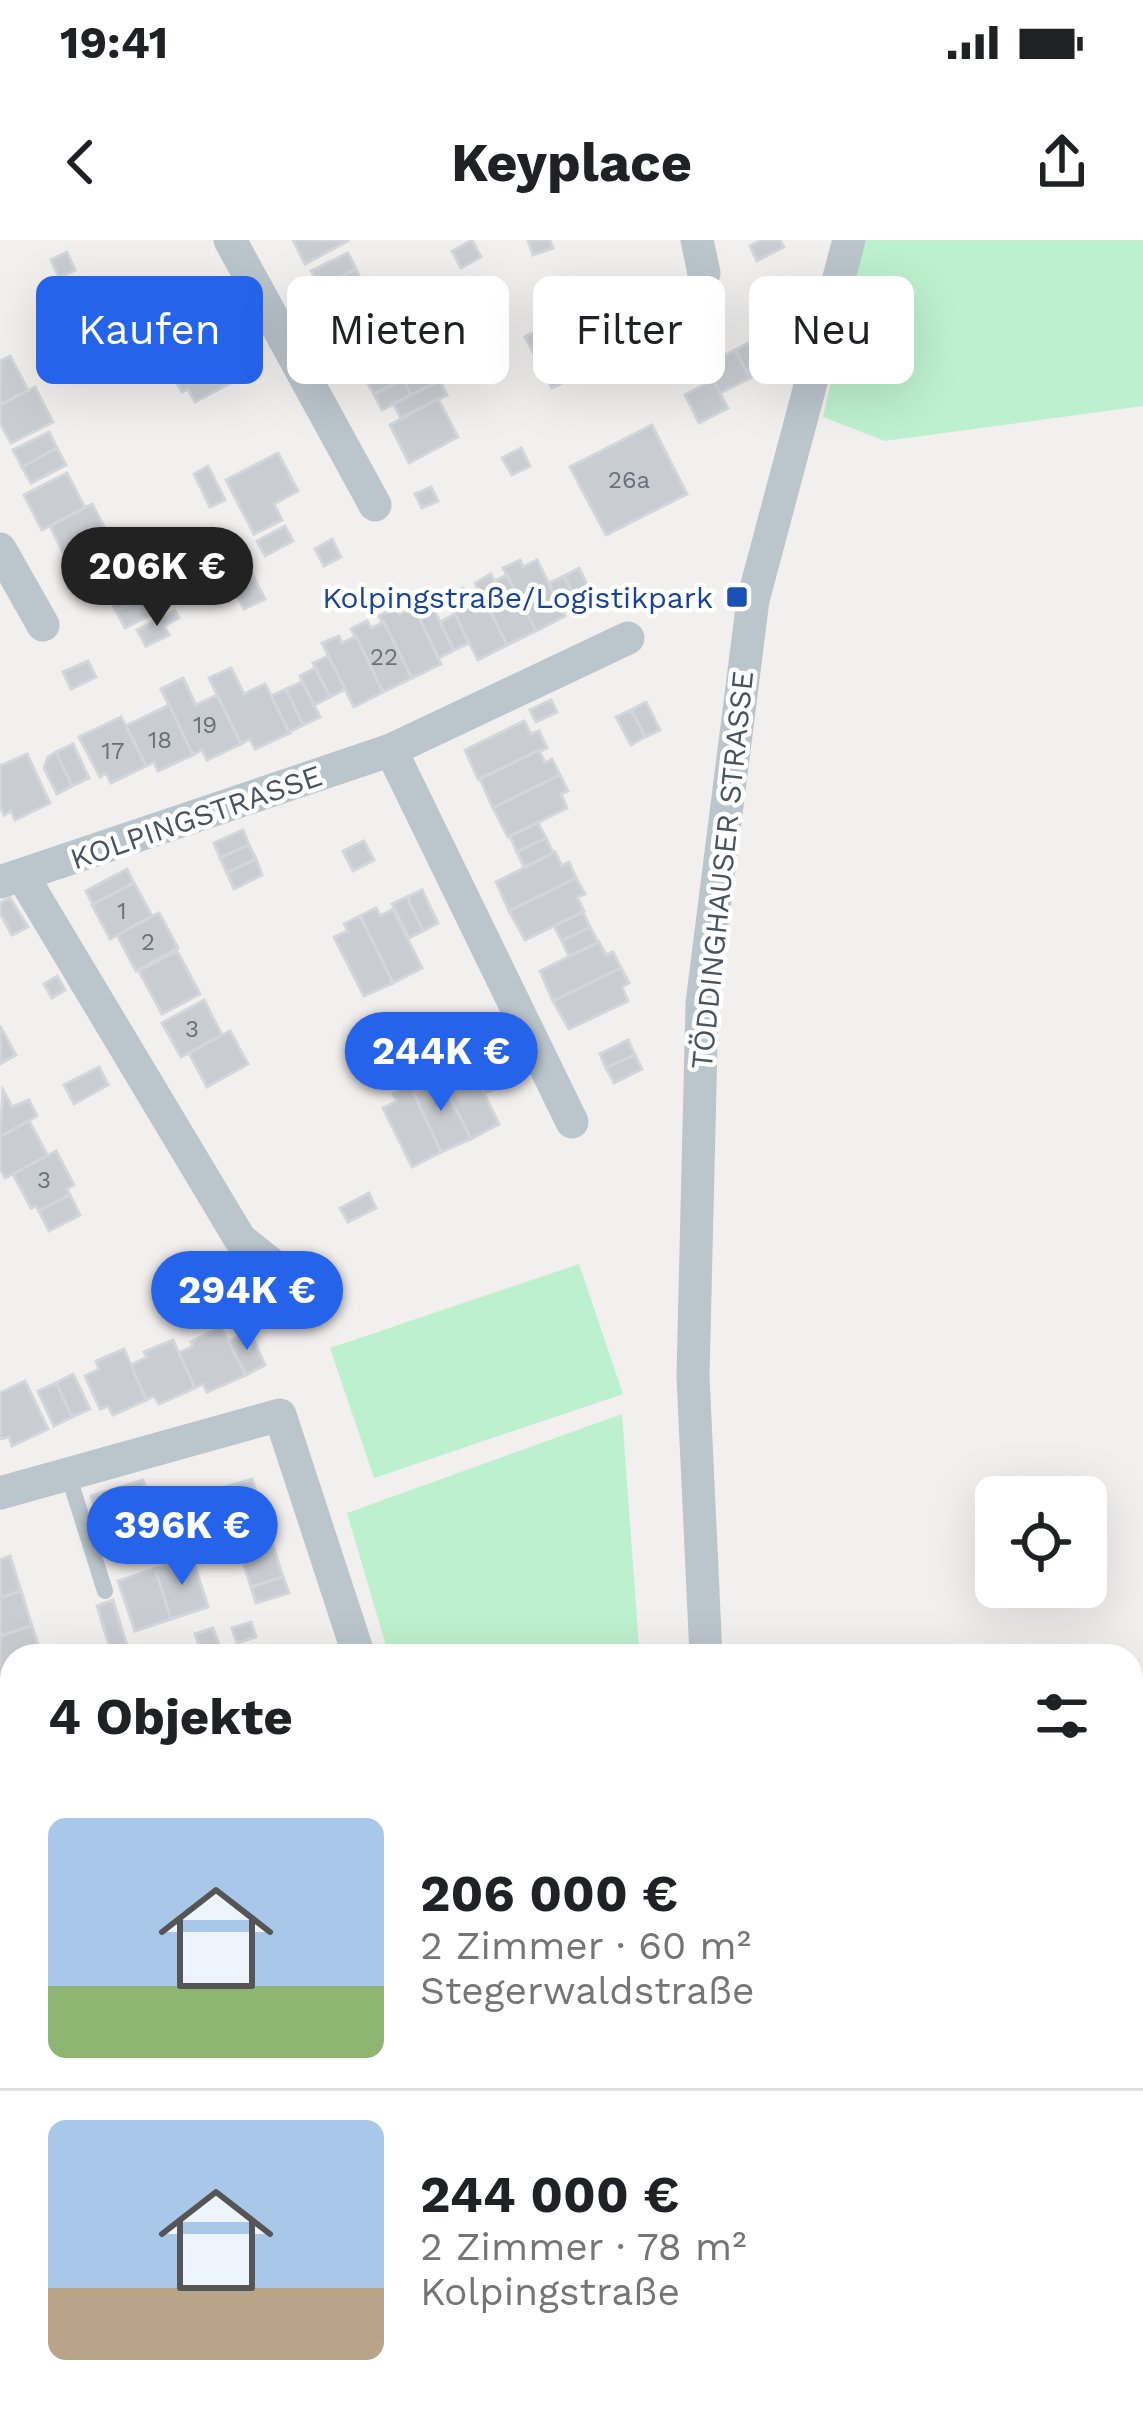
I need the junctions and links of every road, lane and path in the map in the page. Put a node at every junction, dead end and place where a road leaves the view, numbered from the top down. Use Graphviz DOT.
graph roads {
  1 [pos="230,240"];
  2 [pos="849,240"];
  3 [pos="375,505"];
  4 [pos="0,549"];
  5 [pos="43,626"];
  6 [pos="628,638"];
  7 [pos="391,750"];
  8 [pos="11,878"];
  9 [pos="572,1122"];
  10 [pos="296,1283"];
  11 [pos="68,1474"];
  12 [pos="0,1493"];
  13 [pos="105,1592"];
  14 [pos="355,1644"];
  15 [pos="705,1644"];
  1 -- 3 [label="street"];
  2 -- 15 [label="street, TÖDDINGHAUSER STRASSE"];
  4 -- 5 [label="street"];
  6 -- 7 [label="street, KOLPINGSTRASSE"];
  7 -- 8 [label="street, KOLPINGSTRASSE"];
  7 -- 9 [label="street"];
  8 -- 10 [label="street"];
  11 -- 12 [label="street"];
  11 -- 13 [label="lane"];
  11 -- 14 [label="street"];
}
